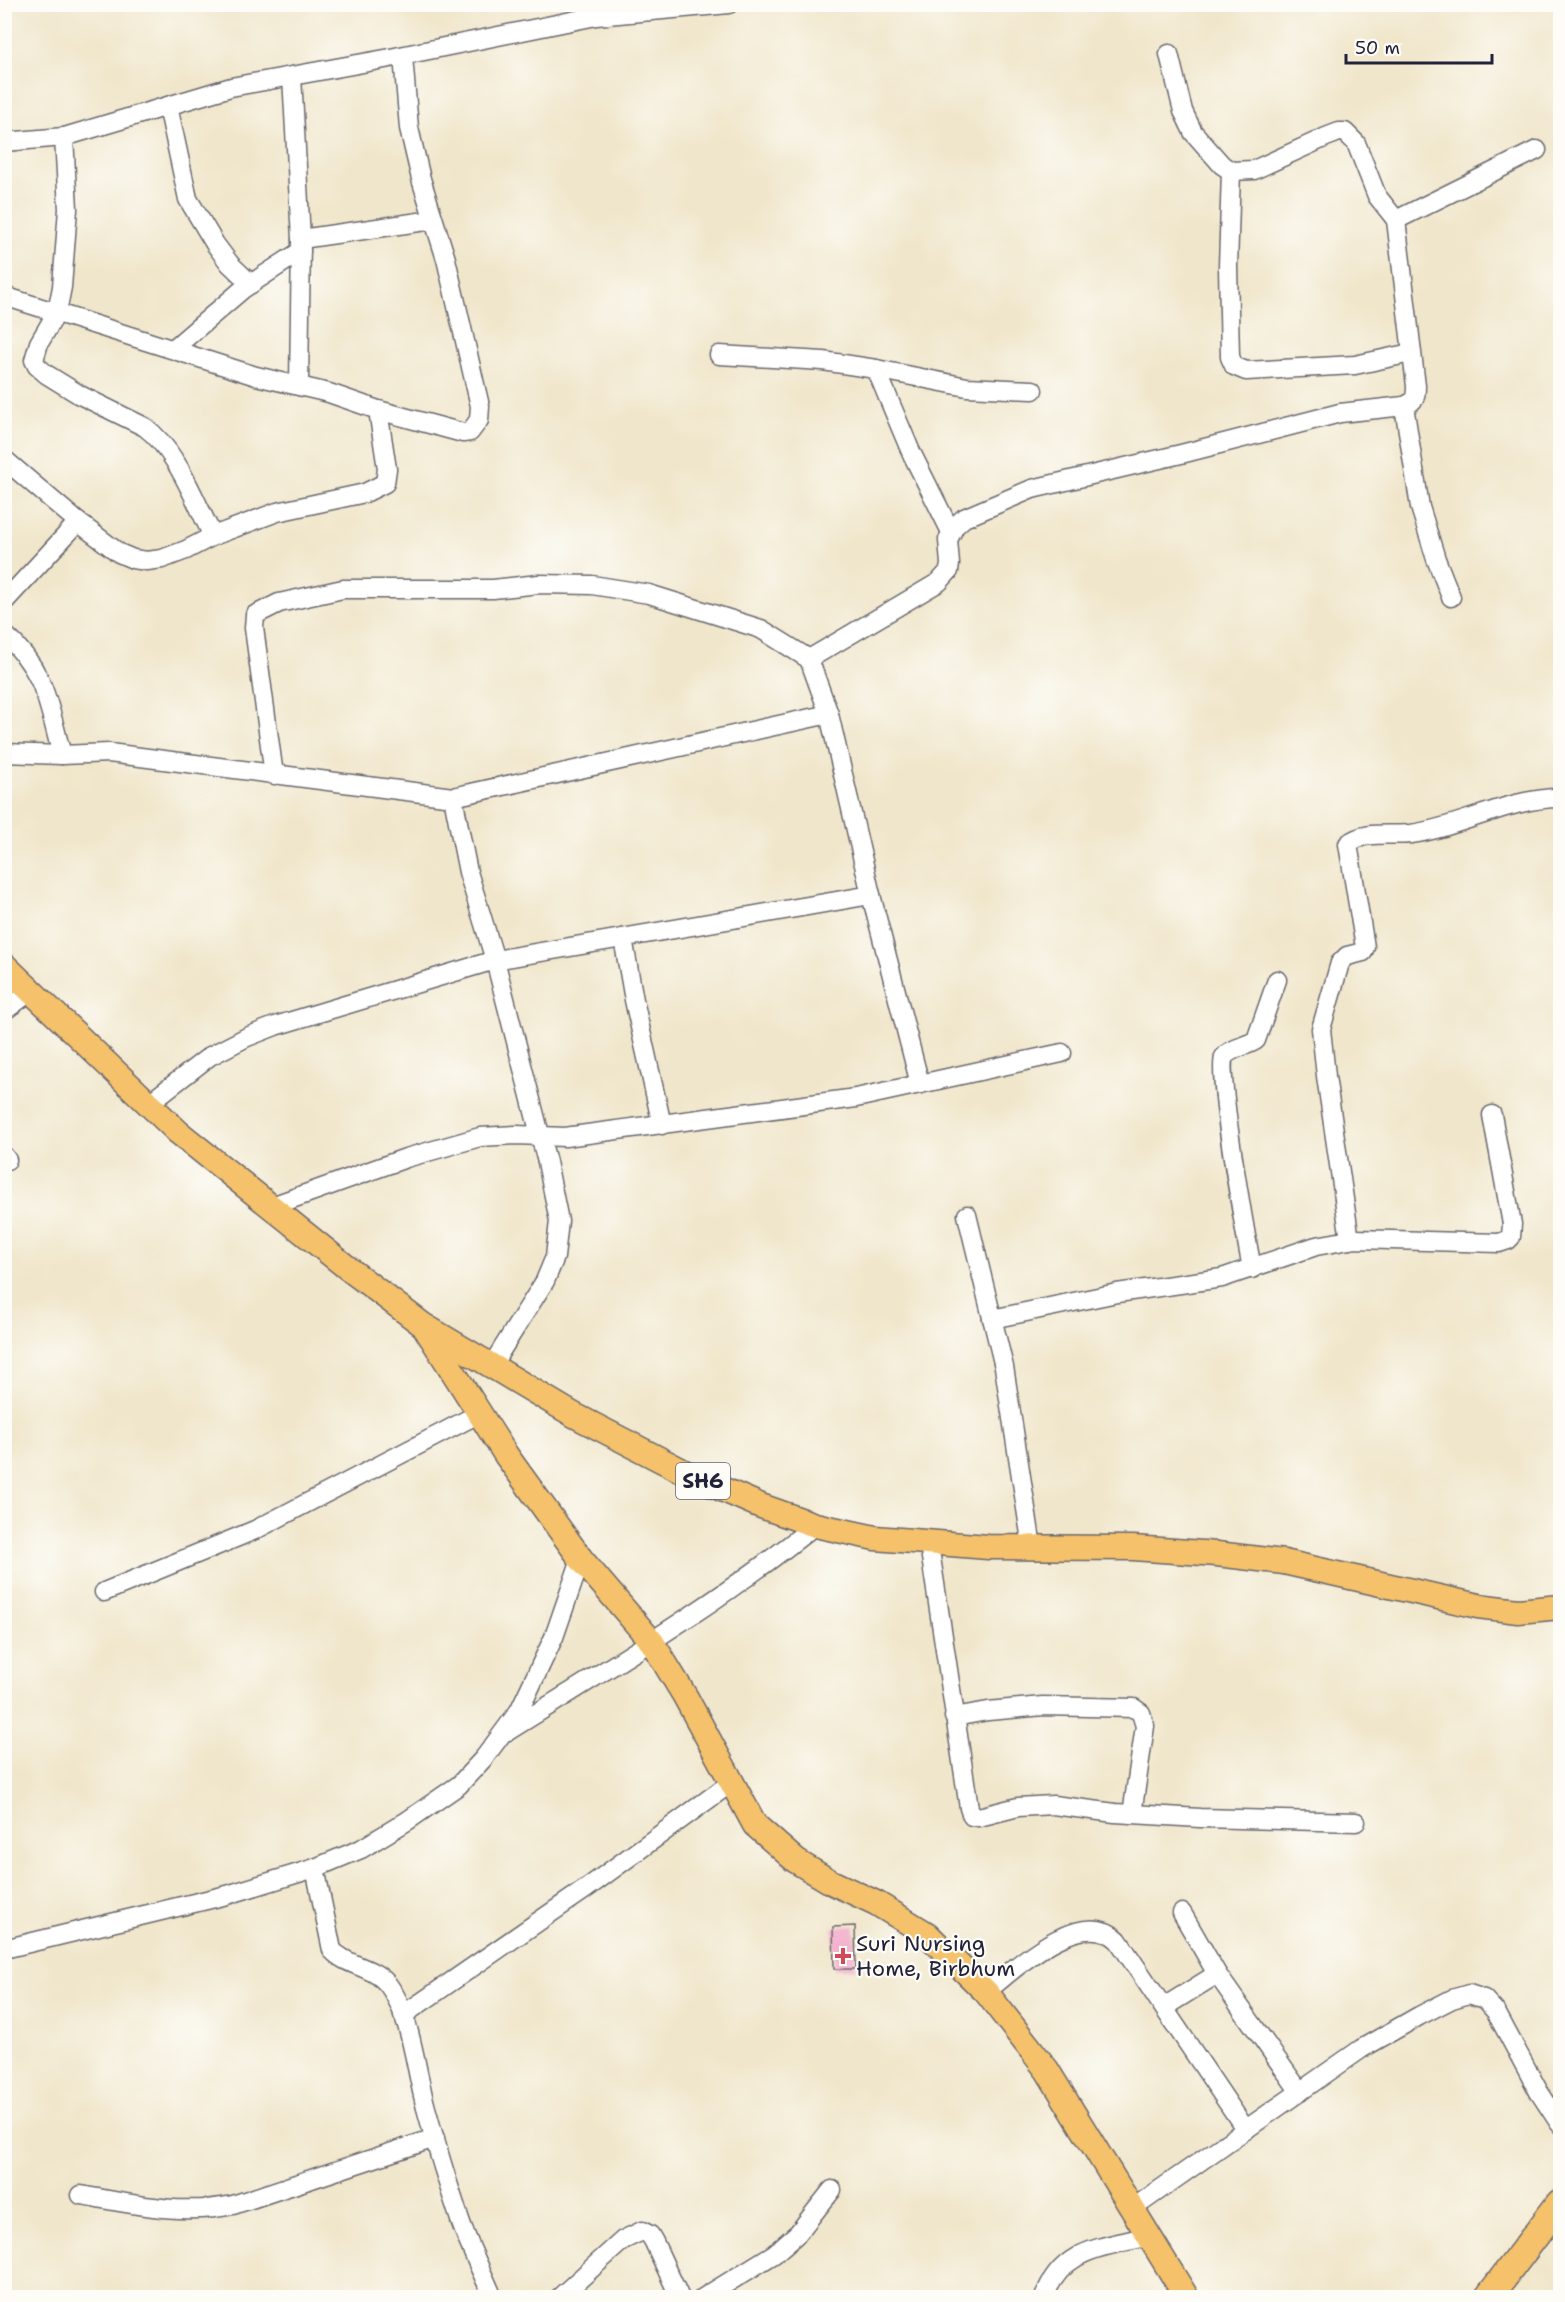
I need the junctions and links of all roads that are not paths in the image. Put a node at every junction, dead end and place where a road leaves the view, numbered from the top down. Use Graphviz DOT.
graph roads {
  1 [pos="729,4"];
  2 [pos="585,11"];
  3 [pos="1168,54"];
  4 [pos="403,56"];
  5 [pos="292,76"];
  6 [pos="168,106"];
  7 [pos="64,136"];
  8 [pos="4,142"];
  9 [pos="1537,150"];
  10 [pos="1231,171"];
  11 [pos="434,219"];
  12 [pos="1396,220"];
  13 [pos="301,245"];
  14 [pos="250,284"];
  15 [pos="4,296"];
  16 [pos="57,312"];
  17 [pos="172,350"];
  18 [pos="1411,353"];
  19 [pos="719,355"];
  20 [pos="876,369"];
  21 [pos="299,386"];
  22 [pos="1033,390"];
  23 [pos="1404,406"];
  24 [pos="378,410"];
  25 [pos="4,459"];
  26 [pos="78,522"];
  27 [pos="951,532"];
  28 [pos="213,536"];
  29 [pos="1451,597"];
  30 [pos="4,602"];
  31 [pos="4,634"];
  32 [pos="809,660"];
  33 [pos="829,714"];
  34 [pos="4,753"];
  35 [pos="62,755"];
  36 [pos="274,774"];
  37 [pos="453,797"];
  38 [pos="1560,798"];
  39 [pos="871,895"];
  40 [pos="623,938"];
  41 [pos="495,960"];
  42 [pos="4,965"];
  43 [pos="1277,980"];
  44 [pos="31,991"];
  45 [pos="4,1011"];
  46 [pos="1062,1053"];
  47 [pos="920,1084"];
  48 [pos="148,1104"];
  49 [pos="1492,1115"];
  50 [pos="662,1125"];
  51 [pos="540,1137"];
  52 [pos="272,1206"];
  53 [pos="967,1215"];
  54 [pos="1350,1240"];
  55 [pos="1252,1269"];
  56 [pos="992,1319"];
  57 [pos="423,1325"];
  58 [pos="492,1365"];
  59 [pos="480,1413"];
  60 [pos="815,1525"];
  61 [pos="928,1544"];
  62 [pos="1032,1547"];
  63 [pos="581,1559"];
  64 [pos="104,1592"];
  65 [pos="1560,1607"];
  66 [pos="652,1642"];
  67 [pos="954,1717"];
  68 [pos="503,1734"];
  69 [pos="732,1782"];
  70 [pos="1132,1814"];
  71 [pos="1356,1822"];
  72 [pos="315,1868"];
  73 [pos="1182,1913"];
  74 [pos="4,1949"];
  75 [pos="1217,1974"];
  76 [pos="987,1992"];
  77 [pos="1164,2007"];
  78 [pos="403,2015"];
  79 [pos="1300,2092"];
  80 [pos="1560,2124"];
  81 [pos="1245,2130"];
  82 [pos="435,2138"];
  83 [pos="832,2190"];
  84 [pos="81,2195"];
  85 [pos="1560,2203"];
  86 [pos="1132,2209"];
  87 [pos="1149,2236"];
  88 [pos="493,2298"];
  89 [pos="559,2298"];
  90 [pos="680,2298"];
  91 [pos="703,2298"];
  92 [pos="1044,2298"];
  93 [pos="1186,2298"];
  94 [pos="1488,2298"];
  1 -- 2 [label="street"];
  2 -- 4 [label="street"];
  3 -- 10 [label="street"];
  4 -- 5 [label="street"];
  4 -- 11 [label="street"];
  5 -- 6 [label="street"];
  5 -- 13 [label="street"];
  6 -- 7 [label="street"];
  6 -- 14 [label="street"];
  7 -- 8 [label="street"];
  7 -- 16 [label="street"];
  9 -- 12 [label="street"];
  10 -- 12 [label="street"];
  10 -- 18 [label="street"];
  11 -- 13 [label="street"];
  11 -- 24 [label="street"];
  12 -- 18 [label="street"];
  13 -- 14 [label="street"];
  13 -- 21 [label="street"];
  14 -- 17 [label="street"];
  15 -- 16 [label="street"];
  16 -- 17 [label="street"];
  16 -- 28 [label="street"];
  17 -- 21 [label="street"];
  18 -- 23 [label="street"];
  19 -- 20 [label="street"];
  20 -- 22 [label="street"];
  20 -- 27 [label="street"];
  21 -- 24 [label="street"];
  23 -- 27 [label="street"];
  23 -- 29 [label="street"];
  24 -- 28 [label="street"];
  25 -- 26 [label="street"];
  26 -- 28 [label="street"];
  26 -- 30 [label="street"];
  27 -- 32 [label="street"];
  31 -- 35 [label="street"];
  32 -- 33 [label="street"];
  32 -- 36 [label="street"];
  33 -- 37 [label="street"];
  33 -- 39 [label="street"];
  34 -- 35 [label="street"];
  35 -- 36 [label="street"];
  36 -- 37 [label="street"];
  37 -- 41 [label="street"];
  38 -- 54 [label="street"];
  39 -- 40 [label="street"];
  39 -- 47 [label="street"];
  40 -- 41 [label="street"];
  40 -- 50 [label="street"];
  41 -- 48 [label="street"];
  41 -- 51 [label="street"];
  42 -- 44 [label="main road, SH6"];
  43 -- 55 [label="street"];
  44 -- 45 [label="street"];
  44 -- 48 [label="main road, SH6"];
  46 -- 47 [label="street"];
  47 -- 50 [label="street"];
  48 -- 52 [label="main road, SH6"];
  49 -- 54 [label="street"];
  50 -- 51 [label="street"];
  51 -- 52 [label="street"];
  51 -- 58 [label="street"];
  52 -- 57 [label="main road, SH6"];
  53 -- 56 [label="street"];
  54 -- 55 [label="street"];
  55 -- 56 [label="street"];
  56 -- 62 [label="street"];
  57 -- 58 [label="main road, SH6"];
  57 -- 59 [label="main road"];
  58 -- 60 [label="main road, SH6"];
  59 -- 63 [label="main road"];
  59 -- 64 [label="street"];
  60 -- 61 [label="main road, SH6"];
  60 -- 66 [label="street"];
  61 -- 62 [label="main road, SH6"];
  61 -- 67 [label="street"];
  62 -- 65 [label="main road, SH6"];
  63 -- 66 [label="main road"];
  63 -- 68 [label="street"];
  66 -- 68 [label="street"];
  66 -- 69 [label="main road"];
  67 -- 70 [label="street"];
  67 -- 70 [label="street"];
  68 -- 72 [label="street"];
  69 -- 76 [label="main road"];
  69 -- 78 [label="street"];
  70 -- 71 [label="street"];
  72 -- 74 [label="street"];
  72 -- 78 [label="street"];
  73 -- 75 [label="street"];
  75 -- 77 [label="street"];
  75 -- 79 [label="street"];
  76 -- 77 [label="street"];
  76 -- 86 [label="main road"];
  77 -- 81 [label="street"];
  78 -- 82 [label="street"];
  79 -- 80 [label="street"];
  79 -- 81 [label="street"];
  81 -- 86 [label="street"];
  82 -- 84 [label="street"];
  82 -- 88 [label="street"];
  83 -- 91 [label="street"];
  85 -- 94 [label="highway"];
  86 -- 87 [label="main road"];
  87 -- 92 [label="street"];
  87 -- 93 [label="main road"];
  89 -- 90 [label="street"];
}
